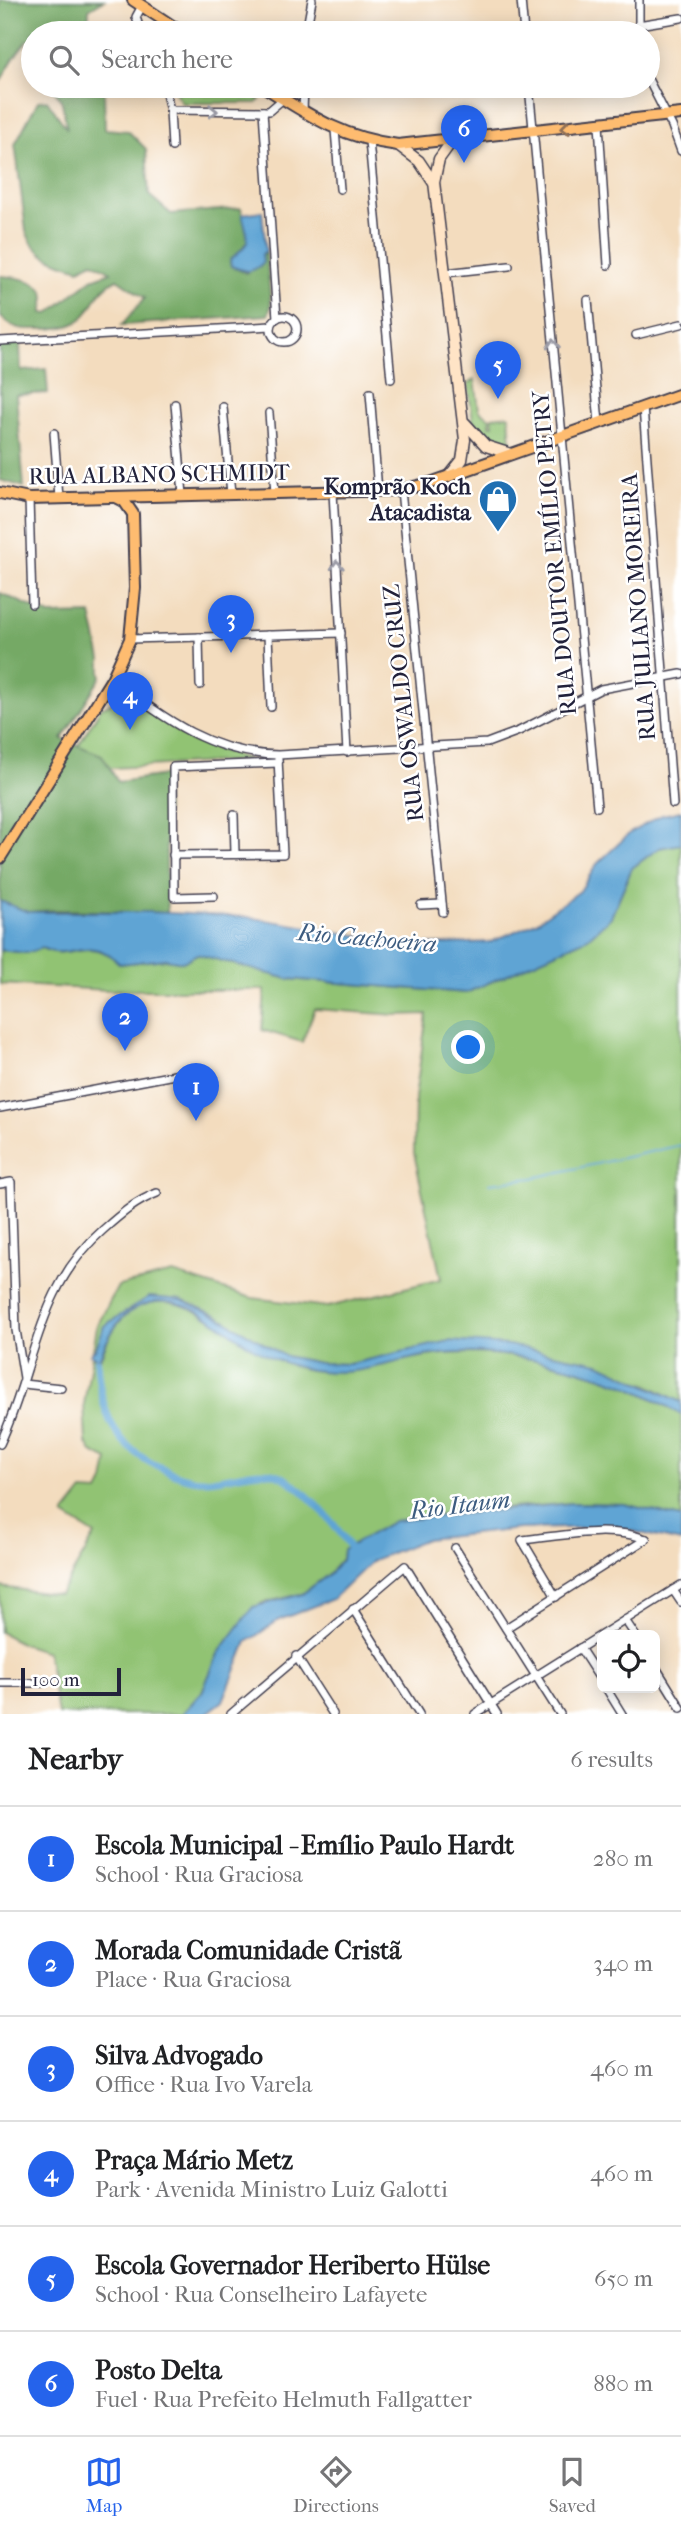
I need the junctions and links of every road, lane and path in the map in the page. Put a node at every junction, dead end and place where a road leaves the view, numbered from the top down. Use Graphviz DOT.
graph roads {
  1 [pos="312,0"];
  2 [pos="521,0"];
  3 [pos="639,0"];
  4 [pos="137,3"];
  5 [pos="681,18"];
  6 [pos="137,21"];
  7 [pos="165,21"];
  8 [pos="308,21"];
  9 [pos="523,21"];
  10 [pos="639,21"];
  11 [pos="660,24"];
  12 [pos="167,98"];
  13 [pos="304,98"];
  14 [pos="529,98"];
  15 [pos="657,98"];
  16 [pos="283,99"];
  17 [pos="170,110"];
  18 [pos="263,111"];
  19 [pos="303,111"];
  20 [pos="681,114"];
  21 [pos="666,116"];
  22 [pos="599,124"];
  23 [pos="335,130"];
  24 [pos="533,132"];
  25 [pos="369,141"];
  26 [pos="452,141"];
  27 [pos="398,145"];
  28 [pos="172,147"];
  29 [pos="681,151"];
  30 [pos="433,183"];
  31 [pos="340,189"];
  32 [pos="509,265"];
  33 [pos="608,265"];
  34 [pos="445,273"];
  35 [pos="588,300"];
  36 [pos="277,318"];
  37 [pos="681,324"];
  38 [pos="271,326"];
  39 [pos="636,335"];
  40 [pos="0,341"];
  41 [pos="391,379"];
  42 [pos="370,393"];
  43 [pos="681,394"];
  44 [pos="175,404"];
  45 [pos="223,407"];
  46 [pos="643,407"];
  47 [pos="269,413"];
  48 [pos="463,420"];
  49 [pos="600,423"];
  50 [pos="54,433"];
  51 [pos="562,436"];
  52 [pos="511,454"];
  53 [pos="447,477"];
  54 [pos="401,490"];
  55 [pos="378,491"];
  56 [pos="333,492"];
  57 [pos="275,493"];
  58 [pos="0,494"];
  59 [pos="231,494"];
  60 [pos="183,495"];
  61 [pos="148,496"];
  62 [pos="116,497"];
  63 [pos="59,498"];
  64 [pos="29,499"];
  65 [pos="133,514"];
  66 [pos="32,604"];
  67 [pos="341,633"];
  68 [pos="268,635"];
  69 [pos="199,637"];
  70 [pos="130,639"];
  71 [pos="681,674"];
  72 [pos="663,677"];
  73 [pos="112,679"];
  74 [pos="200,685"];
  75 [pos="587,696"];
  76 [pos="271,707"];
  77 [pos="427,748"];
  78 [pos="347,752"];
  79 [pos="278,759"];
  80 [pos="673,804"];
  81 [pos="597,807"];
  82 [pos="234,815"];
  83 [pos="235,854"];
  84 [pos="173,855"];
  85 [pos="0,858"];
  86 [pos="214,896"];
  87 [pos="421,905"];
  88 [pos="185,1073"];
  89 [pos="0,1108"];
  90 [pos="0,1184"];
  91 [pos="157,1193"];
  92 [pos="23,1381"];
  93 [pos="61,1388"];
  94 [pos="0,1420"];
  95 [pos="11,1420"];
  96 [pos="0,1444"];
  97 [pos="455,1548"];
  98 [pos="681,1585"];
  99 [pos="673,1590"];
  100 [pos="556,1597"];
  101 [pos="681,1602"];
  102 [pos="353,1609"];
  103 [pos="625,1620"];
  104 [pos="506,1629"];
  105 [pos="632,1630"];
  106 [pos="580,1648"];
  107 [pos="296,1656"];
  108 [pos="597,1674"];
  109 [pos="660,1674"];
  110 [pos="536,1676"];
  111 [pos="0,1683"];
  112 [pos="42,1683"];
  113 [pos="609,1693"];
  114 [pos="491,1704"];
  115 [pos="240,1706"];
  116 [pos="681,1708"];
  117 [pos="231,1714"];
  118 [pos="245,1714"];
  119 [pos="333,1714"];
  120 [pos="419,1714"];
  121 [pos="475,1714"];
  122 [pos="498,1714"];
  123 [pos="560,1714"];
  124 [pos="622,1714"];
  1 -- 8 [label="street"];
  2 -- 9 [label="street"];
  3 -- 10 [label="street"];
  4 -- 6 [label="street"];
  4 -- 7 [label="main road"];
  5 -- 11 [label="street"];
  12 -- 17 [label="street"];
  13 -- 19 [label="street"];
  14 -- 24 [label="street, RUA DOUTOR EMÍLIO PETRY"];
  15 -- 21 [label="street"];
  16 -- 18 [label="street"];
  16 -- 19 [label="main road"];
  17 -- 18 [label="street, one-way"];
  17 -- 28 [label="street"];
  18 -- 36 [label="street"];
  19 -- 23 [label="main road"];
  20 -- 21 [label="main road"];
  21 -- 22 [label="main road"];
  21 -- 29 [label="street"];
  22 -- 24 [label="main road, one-way"];
  22 -- 33 [label="street"];
  23 -- 25 [label="main road"];
  23 -- 31 [label="street"];
  24 -- 26 [label="main road"];
  51 -- 24 [label="street, RUA DOUTOR EMÍLIO PETRY, one-way"];
  25 -- 27 [label="main road"];
  25 -- 41 [label="street"];
  26 -- 27 [label="main road"];
  26 -- 30 [label="street"];
  27 -- 30 [label="street"];
  30 -- 34 [label="street"];
  32 -- 34 [label="street"];
  34 -- 48 [label="street"];
  35 -- 49 [label="street"];
  36 -- 38 [label="street"];
  36 -- 38 [label="street"];
  37 -- 39 [label="street"];
  38 -- 40 [label="street"];
  42 -- 55 [label="street"];
  43 -- 46 [label="main road, RUA ALBANO SCHMIDT"];
  44 -- 60 [label="street"];
  45 -- 59 [label="street"];
  46 -- 49 [label="main road, RUA ALBANO SCHMIDT"];
  46 -- 72 [label="street, RUA JULIANO MOREIRA"];
  47 -- 57 [label="street"];
  48 -- 52 [label="street"];
  48 -- 53 [label="street"];
  49 -- 51 [label="main road, RUA ALBANO SCHMIDT"];
  50 -- 63 [label="street"];
  51 -- 52 [label="main road, RUA ALBANO SCHMIDT"];
  51 -- 75 [label="street, RUA DOUTOR EMÍLIO PETRY"];
  52 -- 53 [label="main road, RUA ALBANO SCHMIDT"];
  53 -- 54 [label="main road, RUA ALBANO SCHMIDT"];
  54 -- 55 [label="main road, RUA ALBANO SCHMIDT"];
  54 -- 77 [label="street, RUA OSWALDO CRUZ"];
  55 -- 56 [label="main road, RUA ALBANO SCHMIDT"];
  56 -- 57 [label="main road, RUA ALBANO SCHMIDT"];
  67 -- 56 [label="street, one-way"];
  57 -- 59 [label="main road, RUA ALBANO SCHMIDT"];
  58 -- 64 [label="main road, RUA ALBANO SCHMIDT"];
  59 -- 60 [label="main road, RUA ALBANO SCHMIDT"];
  60 -- 61 [label="main road, RUA ALBANO SCHMIDT"];
  61 -- 62 [label="main road, RUA ALBANO SCHMIDT"];
  61 -- 65 [label="main road"];
  62 -- 63 [label="main road, RUA ALBANO SCHMIDT"];
  62 -- 65 [label="main road"];
  63 -- 64 [label="main road, RUA ALBANO SCHMIDT"];
  64 -- 66 [label="street"];
  65 -- 70 [label="main road"];
  67 -- 68 [label="street"];
  67 -- 78 [label="street"];
  68 -- 69 [label="street"];
  68 -- 76 [label="street"];
  69 -- 70 [label="street"];
  69 -- 74 [label="street"];
  70 -- 73 [label="main road"];
  71 -- 72 [label="street"];
  72 -- 75 [label="street"];
  72 -- 80 [label="street, RUA JULIANO MOREIRA"];
  73 -- 79 [label="street"];
  73 -- 85 [label="main road"];
  75 -- 77 [label="street"];
  75 -- 81 [label="street, RUA DOUTOR EMÍLIO PETRY"];
  77 -- 78 [label="street"];
  77 -- 87 [label="street, RUA OSWALDO CRUZ"];
  78 -- 79 [label="street"];
  79 -- 83 [label="street"];
  79 -- 84 [label="street"];
  82 -- 83 [label="street"];
  83 -- 84 [label="street"];
  84 -- 86 [label="street"];
  88 -- 89 [label="street"];
  90 -- 92 [label="street"];
  91 -- 92 [label="street"];
  92 -- 93 [label="street"];
  92 -- 95 [label="street"];
  94 -- 95 [label="street"];
  95 -- 96 [label="street"];
  97 -- 104 [label="street"];
  98 -- 99 [label="street"];
  99 -- 101 [label="street"];
  99 -- 103 [label="street"];
  100 -- 100 [label="street"];
  100 -- 104 [label="street"];
  102 -- 107 [label="street"];
  102 -- 114 [label="street"];
  102 -- 120 [label="street"];
  103 -- 105 [label="street"];
  103 -- 106 [label="street"];
  104 -- 110 [label="street"];
  106 -- 108 [label="street"];
  106 -- 110 [label="street"];
  107 -- 115 [label="street"];
  107 -- 119 [label="street"];
  109 -- 116 [label="street"];
  110 -- 114 [label="street"];
  110 -- 123 [label="street"];
  111 -- 112 [label="street"];
  113 -- 124 [label="street"];
  114 -- 121 [label="street"];
  114 -- 122 [label="street"];
  115 -- 117 [label="street"];
  115 -- 118 [label="street"];
}
